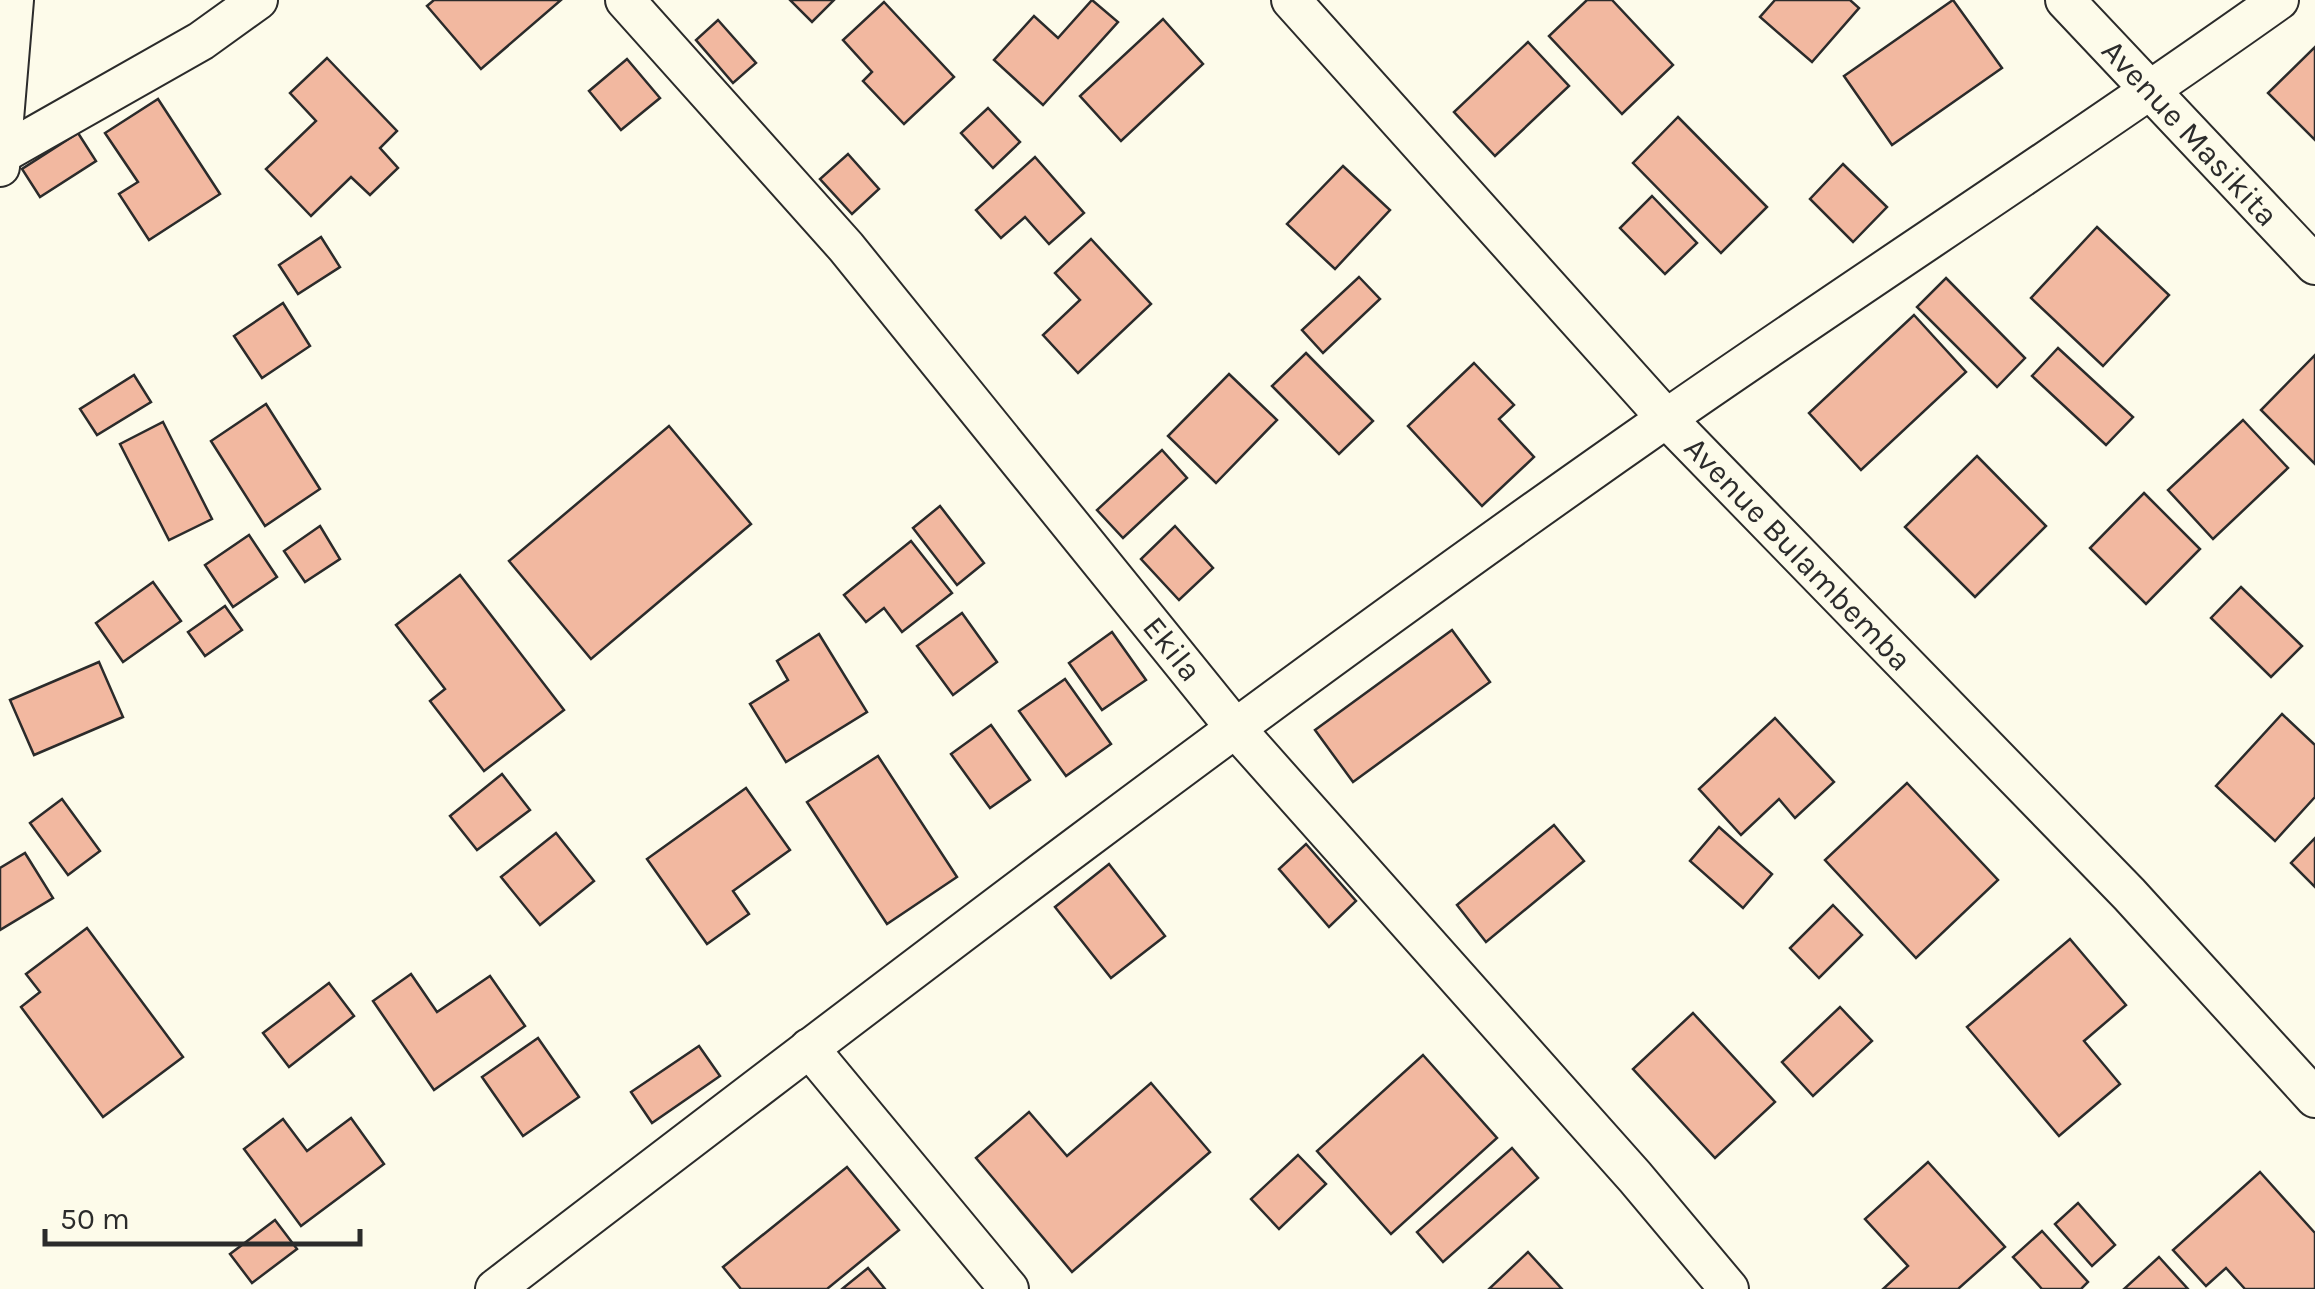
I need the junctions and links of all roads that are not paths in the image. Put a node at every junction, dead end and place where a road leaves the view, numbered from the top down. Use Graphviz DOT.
graph roads {
  1 [pos="14,0"];
  2 [pos="258,0"];
  3 [pos="626,0"];
  4 [pos="1292,0"];
  5 [pos="2064,0"];
  6 [pos="2279,0"];
  7 [pos="2150,92"];
  8 [pos="0,155"];
  9 [pos="0,166"];
  10 [pos="2315,265"];
  11 [pos="1666,418"];
  12 [pos="1236,728"];
  13 [pos="809,1048"];
  14 [pos="2315,1098"];
  15 [pos="494,1289"];
  16 [pos="1009,1289"];
  17 [pos="1729,1289"];
  1 -- 8 [label="street"];
  2 -- 8 [label="street"];
  3 -- 12 [label="street, Ekila"];
  4 -- 11 [label="street, Avenue Bulambemba"];
  5 -- 7 [label="street, Avenue Masikita"];
  6 -- 7 [label="street"];
  7 -- 10 [label="street, Avenue Masikita"];
  7 -- 11 [label="street"];
  8 -- 9 [label="street"];
  11 -- 12 [label="street"];
  11 -- 14 [label="street, Avenue Bulambemba"];
  12 -- 13 [label="street"];
  12 -- 17 [label="street, Ekila"];
  13 -- 15 [label="street"];
  13 -- 16 [label="street"];
}
